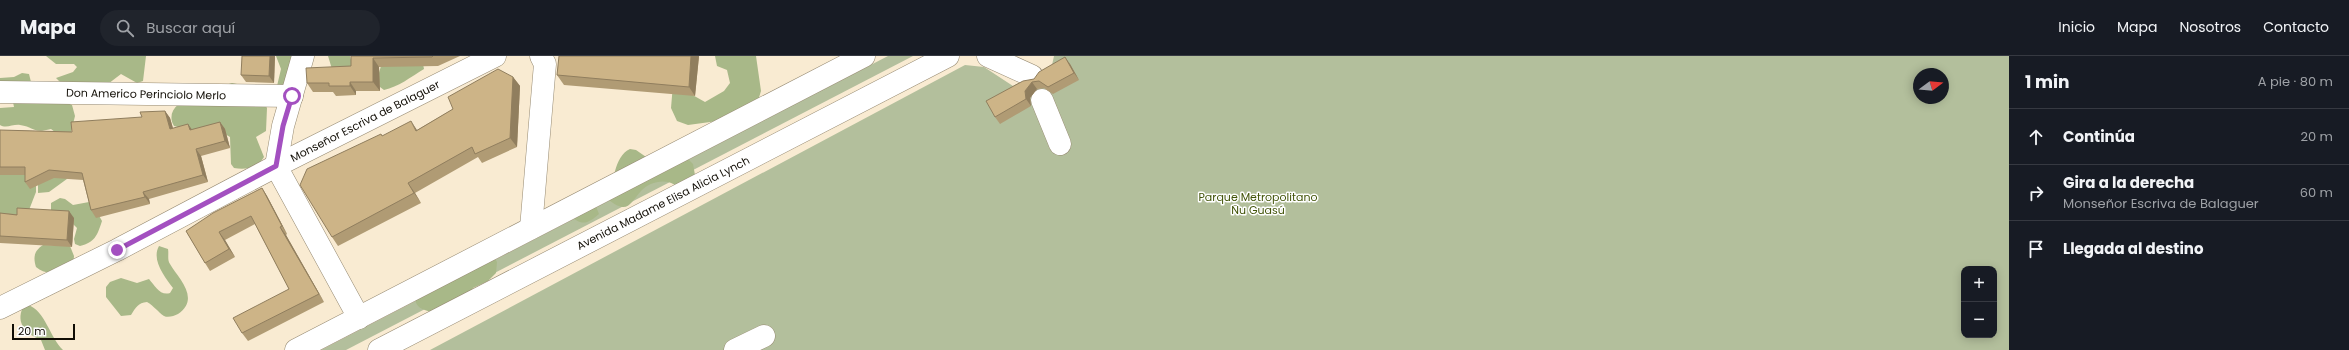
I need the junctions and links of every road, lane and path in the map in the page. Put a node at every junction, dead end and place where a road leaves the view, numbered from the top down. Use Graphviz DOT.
graph roads {
  1 [pos="303,56"];
  2 [pos="495,56"];
  3 [pos="541,56"];
  4 [pos="864,56"];
  5 [pos="948,56"];
  6 [pos="988,56"];
  7 [pos="1036,79"];
  8 [pos="0,92"];
  9 [pos="292,96"];
  10 [pos="1060,144"];
  11 [pos="276,166"];
  12 [pos="532,228"];
  13 [pos="0,308"];
  14 [pos="359,318"];
  15 [pos="764,336"];
  16 [pos="296,350"];
  17 [pos="379,350"];
  18 [pos="735,350"];
  1 -- 9 [label="main road"];
  2 -- 11 [label="main road, Monseñor Escriva de Balaguer"];
  3 -- 12 [label="main road"];
  4 -- 12 [label="main road"];
  5 -- 17 [label="main road, Avenida Madame Elisa Alicia Lynch"];
  6 -- 7 [label="main road"];
  7 -- 10 [label="main road"];
  8 -- 9 [label="main road, Don Americo Perinciolo Merlo"];
  9 -- 11 [label="main road"];
  11 -- 13 [label="main road, Monseñor Escriva de Balaguer"];
  11 -- 14 [label="main road"];
  12 -- 14 [label="main road"];
  14 -- 16 [label="main road"];
  15 -- 18 [label="main road"];
}
